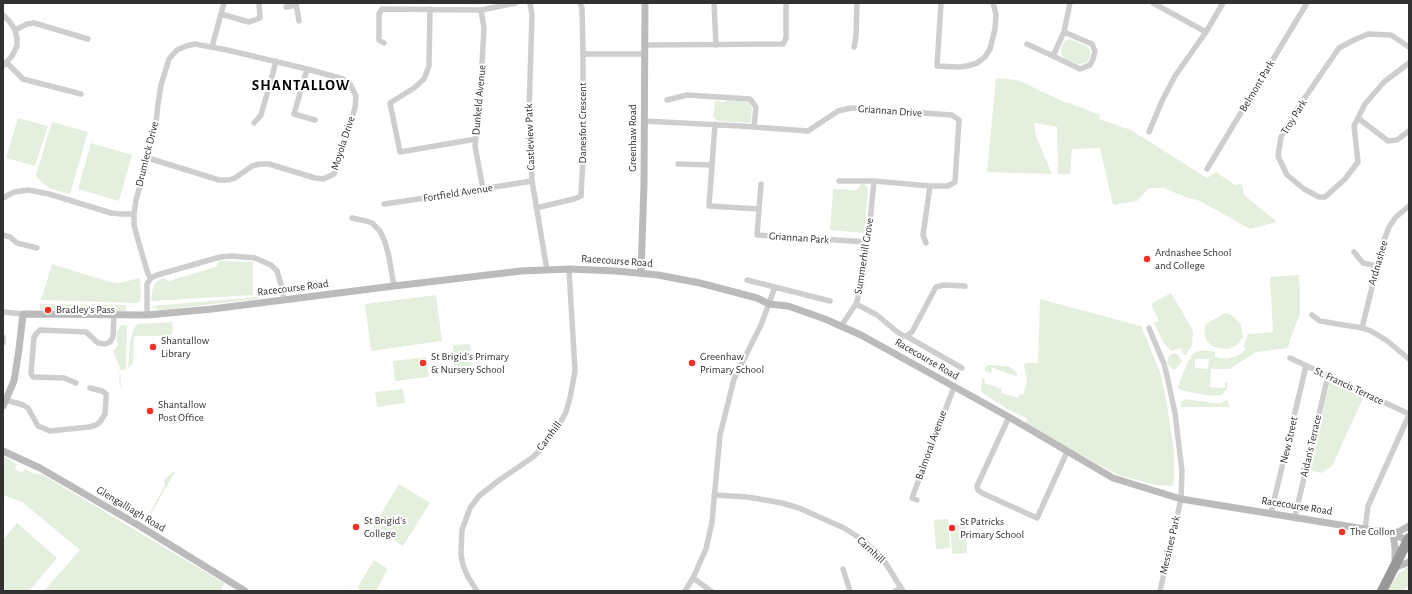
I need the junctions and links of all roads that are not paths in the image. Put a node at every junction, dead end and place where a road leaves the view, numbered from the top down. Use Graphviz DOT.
graph roads {
  1 [pos="224,3"];
  2 [pos="259,3"];
  3 [pos="516,3"];
  4 [pos="530,3"];
  5 [pos="580,3"];
  6 [pos="645,3"];
  7 [pos="714,3"];
  8 [pos="786,3"];
  9 [pos="857,3"];
  10 [pos="941,3"];
  11 [pos="992,3"];
  12 [pos="1070,3"];
  13 [pos="1153,3"];
  14 [pos="1224,3"];
  15 [pos="1307,3"];
  16 [pos="296,4"];
  17 [pos="286,7"];
  18 [pos="430,9"];
  19 [pos="481,10"];
  20 [pos="221,14"];
  21 [pos="3,15"];
  22 [pos="299,21"];
  23 [pos="15,30"];
  24 [pos="1064,32"];
  25 [pos="1206,32"];
  26 [pos="88,39"];
  27 [pos="384,43"];
  28 [pos="1028,44"];
  29 [pos="644,45"];
  30 [pos="716,45"];
  31 [pos="212,47"];
  32 [pos="854,47"];
  33 [pos="1409,47"];
  34 [pos="583,54"];
  35 [pos="644,54"];
  36 [pos="1053,56"];
  37 [pos="276,62"];
  38 [pos="1409,63"];
  39 [pos="5,64"];
  40 [pos="307,69"];
  41 [pos="81,94"];
  42 [pos="667,100"];
  43 [pos="1358,118"];
  44 [pos="315,120"];
  45 [pos="644,121"];
  46 [pos="254,123"];
  47 [pos="715,124"];
  48 [pos="754,127"];
  49 [pos="1409,131"];
  50 [pos="1149,132"];
  51 [pos="476,139"];
  52 [pos="148,158"];
  53 [pos="678,164"];
  54 [pos="712,165"];
  55 [pos="1208,169"];
  56 [pos="532,181"];
  57 [pos="839,181"];
  58 [pos="874,181"];
  59 [pos="761,184"];
  60 [pos="930,186"];
  61 [pos="483,189"];
  62 [pos="3,198"];
  63 [pos="384,204"];
  64 [pos="1409,206"];
  65 [pos="536,208"];
  66 [pos="759,209"];
  67 [pos="134,214"];
  68 [pos="352,218"];
  69 [pos="3,235"];
  70 [pos="868,242"];
  71 [pos="926,243"];
  72 [pos="37,248"];
  73 [pos="1354,252"];
  74 [pos="1377,266"];
  75 [pos="569,269"];
  76 [pos="547,270"];
  77 [pos="642,273"];
  78 [pos="151,278"];
  79 [pos="747,280"];
  80 [pos="394,286"];
  81 [pos="965,286"];
  82 [pos="775,287"];
  83 [pos="284,300"];
  84 [pos="830,302"];
  85 [pos="769,304"];
  86 [pos="856,304"];
  87 [pos="3,312"];
  88 [pos="23,314"];
  89 [pos="147,315"];
  90 [pos="1312,315"];
  91 [pos="114,316"];
  92 [pos="842,326"];
  93 [pos="1149,328"];
  94 [pos="1362,328"];
  95 [pos="906,336"];
  96 [pos="3,337"];
  97 [pos="3,343"];
  98 [pos="1290,358"];
  99 [pos="1409,359"];
  100 [pos="1306,366"];
  101 [pos="962,368"];
  102 [pos="1328,376"];
  103 [pos="76,383"];
  104 [pos="954,386"];
  105 [pos="90,388"];
  106 [pos="4,403"];
  107 [pos="1409,415"];
  108 [pos="1009,417"];
  109 [pos="3,451"];
  110 [pos="1066,452"];
  111 [pos="714,494"];
  112 [pos="1181,499"];
  113 [pos="917,500"];
  114 [pos="1271,513"];
  115 [pos="1295,516"];
  116 [pos="1409,526"];
  117 [pos="1365,529"];
  118 [pos="1392,534"];
  119 [pos="1409,540"];
  120 [pos="1409,562"];
  121 [pos="1394,567"];
  122 [pos="843,569"];
  123 [pos="693,578"];
  124 [pos="900,590"];
  125 [pos="245,591"];
  126 [pos="477,591"];
  127 [pos="685,591"];
  128 [pos="711,591"];
  129 [pos="850,591"];
  130 [pos="1160,591"];
  131 [pos="1382,591"];
  1 -- 20 [label="street"];
  2 -- 20 [label="street"];
  3 -- 19 [label="street"];
  4 -- 56 [label="street, Castleview Patk"];
  5 -- 34 [label="street, Danesfort Crescent"];
  6 -- 29 [label="main road, Greenhaw Road"];
  7 -- 30 [label="street"];
  8 -- 30 [label="street"];
  9 -- 32 [label="street"];
  10 -- 11 [label="street"];
  12 -- 24 [label="street"];
  13 -- 25 [label="street"];
  14 -- 25 [label="street"];
  15 -- 55 [label="street, Belmont Park"];
  16 -- 17 [label="street"];
  16 -- 22 [label="street"];
  18 -- 19 [label="street"];
  18 -- 27 [label="street"];
  18 -- 51 [label="street"];
  19 -- 51 [label="street, Dunkeld Avenue"];
  20 -- 31 [label="street"];
  21 -- 23 [label="street"];
  23 -- 26 [label="street"];
  23 -- 39 [label="street"];
  24 -- 36 [label="street"];
  24 -- 36 [label="street"];
  25 -- 50 [label="street"];
  28 -- 36 [label="street"];
  29 -- 30 [label="street"];
  29 -- 35 [label="main road, Greenhaw Road"];
  31 -- 37 [label="street, Moyola Drive"];
  31 -- 52 [label="street, Drumleck Drive"];
  33 -- 43 [label="street, Troy Park"];
  34 -- 35 [label="street"];
  34 -- 65 [label="street, Danesfort Crescent"];
  35 -- 45 [label="main road, Greenhaw Road"];
  37 -- 40 [label="street, Moyola Drive"];
  37 -- 46 [label="street"];
  38 -- 43 [label="street, Troy Park"];
  39 -- 41 [label="street"];
  40 -- 44 [label="street"];
  40 -- 52 [label="street, Moyola Drive"];
  42 -- 48 [label="street"];
  43 -- 49 [label="street"];
  45 -- 47 [label="street, Griannan Drive"];
  45 -- 77 [label="main road, Greenhaw Road"];
  47 -- 48 [label="street, Griannan Drive"];
  47 -- 54 [label="street"];
  48 -- 60 [label="street, Griannan Drive"];
  51 -- 61 [label="street, Dunkeld Avenue"];
  52 -- 67 [label="street, Drumleck Drive"];
  53 -- 54 [label="street"];
  54 -- 66 [label="street"];
  56 -- 61 [label="street, Fortfield Avenue"];
  56 -- 65 [label="street, Castleview Patk"];
  57 -- 58 [label="street, Griannan Drive"];
  58 -- 60 [label="street, Griannan Drive"];
  58 -- 70 [label="street, Summerhill Grove"];
  59 -- 66 [label="street, Griannan Park"];
  60 -- 71 [label="street"];
  61 -- 63 [label="street, Fortfield Avenue"];
  62 -- 67 [label="street"];
  64 -- 74 [label="street, Ardnashee"];
  65 -- 76 [label="street, Castleview Patk"];
  66 -- 70 [label="street, Griannan Park"];
  67 -- 78 [label="street, Drumleck Drive"];
  68 -- 80 [label="street"];
  69 -- 72 [label="street"];
  70 -- 86 [label="street, Summerhill Grove"];
  73 -- 74 [label="street"];
  74 -- 94 [label="street, Ardnashee"];
  75 -- 76 [label="main road, Racecourse Road"];
  75 -- 77 [label="main road, Racecourse Road"];
  75 -- 126 [label="street, Carnhill"];
  76 -- 80 [label="main road, Racecourse Road"];
  77 -- 85 [label="main road, Racecourse Road"];
  78 -- 83 [label="street"];
  78 -- 89 [label="street"];
  79 -- 82 [label="street"];
  80 -- 83 [label="main road, Racecourse Road"];
  81 -- 95 [label="street"];
  82 -- 84 [label="street"];
  82 -- 85 [label="street"];
  83 -- 89 [label="main road, Racecourse Road"];
  85 -- 92 [label="main road, Racecourse Road"];
  85 -- 111 [label="street"];
  86 -- 92 [label="street, Summerhill Grove"];
  86 -- 95 [label="street"];
  87 -- 88 [label="street, Racecourse Road"];
  88 -- 91 [label="main road, Racecourse Road"];
  88 -- 106 [label="main road"];
  89 -- 91 [label="main road, Racecourse Road"];
  90 -- 94 [label="street"];
  91 -- 103 [label="street"];
  92 -- 104 [label="main road, Racecourse Road"];
  93 -- 112 [label="street"];
  94 -- 99 [label="street"];
  95 -- 101 [label="street"];
  96 -- 97 [label="street"];
  98 -- 100 [label="street, St. Francis Terrace"];
  100 -- 102 [label="street, St. Francis Terrace"];
  100 -- 114 [label="street, New Street"];
  102 -- 107 [label="street, St. Francis Terrace"];
  102 -- 115 [label="street, Aidan's Terrace"];
  104 -- 108 [label="main road, Racecourse Road"];
  104 -- 113 [label="street, Balmoral Avenue"];
  105 -- 106 [label="street"];
  107 -- 117 [label="street"];
  108 -- 110 [label="main road, Racecourse Road"];
  108 -- 110 [label="street"];
  109 -- 125 [label="main road, Glengalliagh Road"];
  110 -- 112 [label="main road, Racecourse Road"];
  111 -- 123 [label="street"];
  111 -- 124 [label="street, Carnhill"];
  112 -- 114 [label="main road, Racecourse Road"];
  112 -- 130 [label="street, Messines Park"];
  114 -- 115 [label="main road, Racecourse Road"];
  115 -- 117 [label="main road, Racecourse Road"];
  116 -- 118 [label="main road"];
  117 -- 118 [label="main road, Racecourse Road"];
  118 -- 119 [label="main road, Racecourse Road"];
  118 -- 121 [label="main road"];
  119 -- 121 [label="highway"];
  120 -- 121 [label="main road"];
  121 -- 131 [label="highway"];
  122 -- 129 [label="street"];
  123 -- 127 [label="street"];
  123 -- 128 [label="street"];
}
